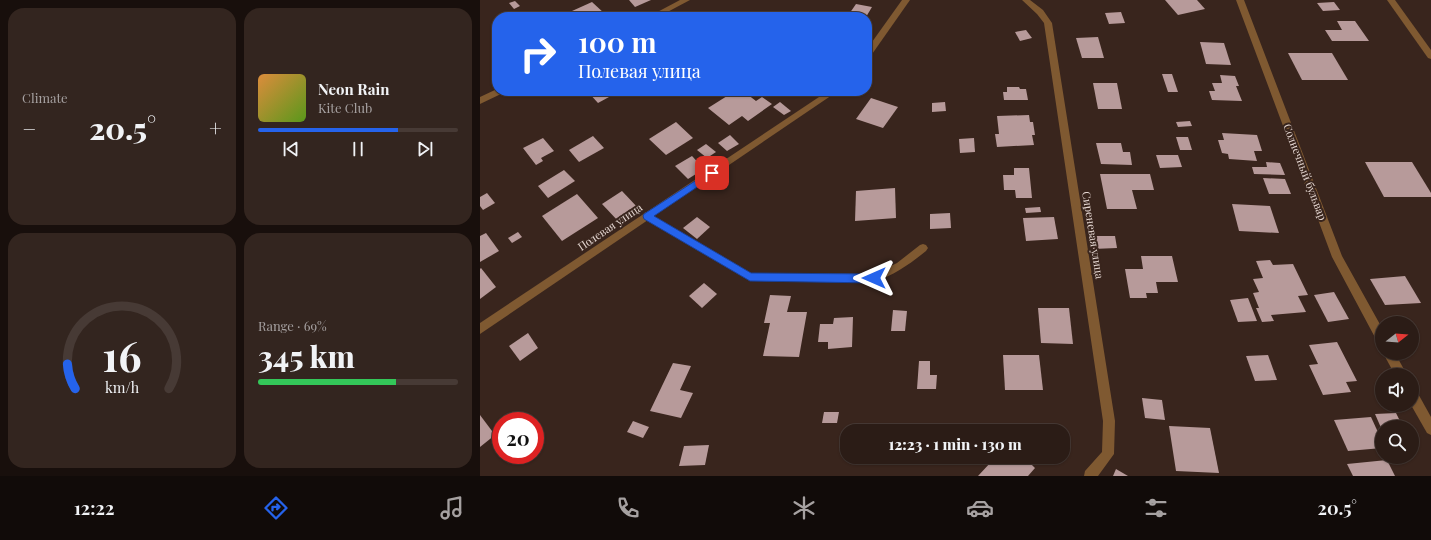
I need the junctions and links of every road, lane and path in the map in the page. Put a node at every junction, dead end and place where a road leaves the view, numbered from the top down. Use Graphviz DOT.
graph roads {
  1 [pos="686,0"];
  2 [pos="906,0"];
  3 [pos="1026,0"];
  4 [pos="1240,0"];
  5 [pos="1390,0"];
  6 [pos="662,12"];
  7 [pos="872,47"];
  8 [pos="1431,56"];
  9 [pos="492,95"];
  10 [pos="827,96"];
  11 [pos="480,100"];
  12 [pos="647,216"];
  13 [pos="923,248"];
  14 [pos="1375,327"];
  15 [pos="480,330"];
  16 [pos="1419,407"];
  17 [pos="1431,429"];
  18 [pos="1090,476"];
  1 -- 6 [label="street"];
  2 -- 7 [label="street"];
  3 -- 18 [label="street, Сиреневая улица"];
  4 -- 14 [label="street, Солнечный бульвар"];
  5 -- 8 [label="street"];
  9 -- 11 [label="street"];
  10 -- 12 [label="street, Полевая улица"];
  12 -- 13 [label="lane"];
  12 -- 15 [label="street, Полевая улица"];
  16 -- 17 [label="street"];
}
